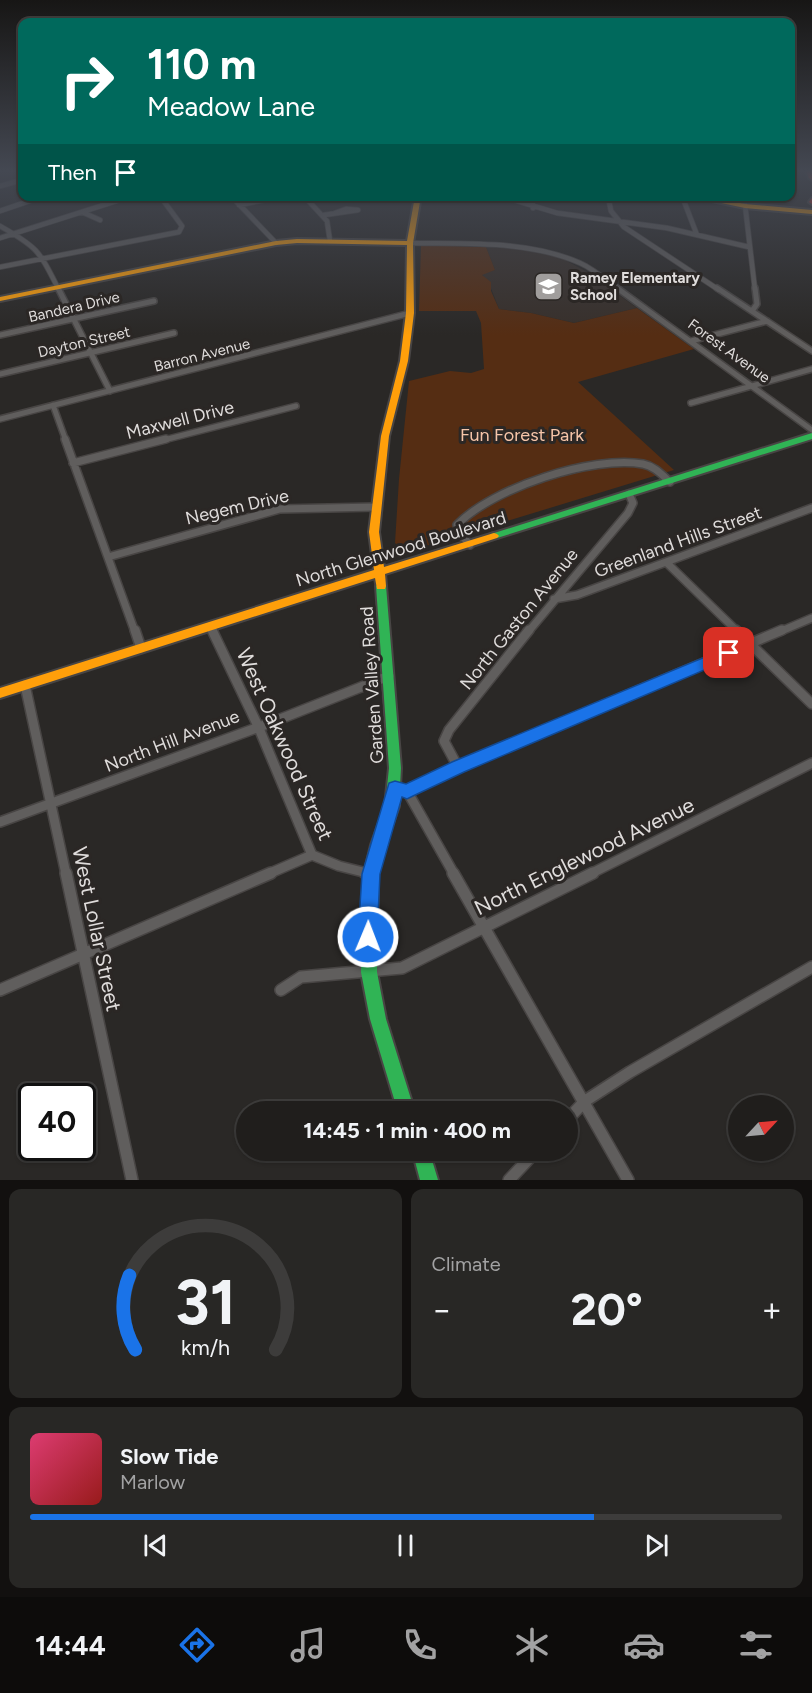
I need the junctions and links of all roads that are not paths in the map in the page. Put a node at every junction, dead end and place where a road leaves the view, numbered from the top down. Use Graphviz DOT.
graph roads {
  1 [pos="42,225"];
  2 [pos="181,225"];
  3 [pos="259,225"];
  4 [pos="329,225"];
  5 [pos="413,225"];
  6 [pos="623,225"];
  7 [pos="648,225"];
  8 [pos="693,225"];
  9 [pos="747,225"];
  10 [pos="0,226"];
  11 [pos="15,234"];
  12 [pos="697,235"];
  13 [pos="0,238"];
  14 [pos="330,241"];
  15 [pos="276,243"];
  16 [pos="410,243"];
  17 [pos="749,247"];
  18 [pos="42,259"];
  19 [pos="0,267"];
  20 [pos="58,287"];
  21 [pos="0,299"];
  22 [pos="154,301"];
  23 [pos="752,311"];
  24 [pos="410,314"];
  25 [pos="74,319"];
  26 [pos="766,321"];
  27 [pos="174,333"];
  28 [pos="0,335"];
  29 [pos="691,341"];
  30 [pos="812,351"];
  31 [pos="90,353"];
  32 [pos="812,369"];
  33 [pos="0,374"];
  34 [pos="752,386"];
  35 [pos="110,391"];
  36 [pos="691,404"];
  37 [pos="53,405"];
  38 [pos="296,406"];
  39 [pos="0,419"];
  40 [pos="812,430"];
  41 [pos="812,436"];
  42 [pos="73,464"];
  43 [pos="670,482"];
  44 [pos="629,494"];
  45 [pos="376,507"];
  46 [pos="812,508"];
  47 [pos="470,544"];
  48 [pos="108,556"];
  49 [pos="667,563"];
  50 [pos="378,573"];
  51 [pos="554,599"];
  52 [pos="812,618"];
  53 [pos="210,626"];
  54 [pos="750,644"];
  55 [pos="141,648"];
  56 [pos="388,676"];
  57 [pos="25,685"];
  58 [pos="0,693"];
  59 [pos="812,705"];
  60 [pos="258,726"];
  61 [pos="812,763"];
  62 [pos="458,767"];
  63 [pos="395,788"];
  64 [pos="407,791"];
  65 [pos="50,804"];
  66 [pos="0,822"];
  67 [pos="312,855"];
  68 [pos="371,874"];
  69 [pos="485,924"];
  70 [pos="82,955"];
  71 [pos="812,967"];
  72 [pos="369,972"];
  73 [pos="0,990"];
  74 [pos="281,990"];
  75 [pos="404,1101"];
  76 [pos="585,1101"];
  77 [pos="578,1108"];
  78 [pos="423,1161"];
  79 [pos="527,1161"];
  80 [pos="132,1180"];
  81 [pos="429,1180"];
  82 [pos="509,1180"];
  83 [pos="628,1180"];
  1 -- 11 [label="street"];
  2 -- 18 [label="street"];
  3 -- 15 [label="street"];
  4 -- 14 [label="street"];
  5 -- 16 [label="street, Garden Valley Road"];
  6 -- 23 [label="street"];
  7 -- 12 [label="street"];
  8 -- 12 [label="street"];
  9 -- 17 [label="street"];
  10 -- 11 [label="street"];
  11 -- 13 [label="street"];
  11 -- 18 [label="street"];
  12 -- 17 [label="street"];
  14 -- 15 [label="street, Forest Avenue"];
  14 -- 16 [label="street, Forest Avenue"];
  15 -- 20 [label="street, Forest Avenue"];
  16 -- 24 [label="street, Garden Valley Road"];
  16 -- 29 [label="street, Forest Avenue"];
  17 -- 23 [label="street"];
  18 -- 19 [label="street"];
  18 -- 20 [label="street"];
  20 -- 21 [label="street, Forest Avenue"];
  20 -- 25 [label="street"];
  22 -- 25 [label="street, Bandera Drive"];
  23 -- 26 [label="street"];
  24 -- 35 [label="street, Barron Avenue"];
  24 -- 45 [label="street, Garden Valley Road"];
  25 -- 28 [label="street, Bandera Drive"];
  25 -- 31 [label="street"];
  26 -- 29 [label="street"];
  26 -- 30 [label="street"];
  27 -- 31 [label="street, Dayton Street"];
  29 -- 34 [label="street, Forest Avenue"];
  31 -- 33 [label="street, Dayton Street"];
  31 -- 35 [label="street"];
  32 -- 34 [label="street"];
  34 -- 36 [label="street"];
  34 -- 40 [label="street, Forest Avenue"];
  35 -- 37 [label="street, Barron Avenue"];
  37 -- 39 [label="street, Barron Avenue"];
  37 -- 42 [label="street"];
  38 -- 42 [label="street, Maxwell Drive"];
  41 -- 43 [label="street, North Glenwood Boulevard"];
  42 -- 48 [label="street"];
  43 -- 44 [label="street, North Glenwood Boulevard"];
  43 -- 47 [label="street"];
  44 -- 47 [label="street, North Glenwood Boulevard"];
  44 -- 51 [label="street, North Gaston Avenue"];
  45 -- 48 [label="street, Negem Drive"];
  45 -- 50 [label="street, Garden Valley Road"];
  46 -- 49 [label="street, Greenland Hills Street"];
  47 -- 50 [label="street, North Glenwood Boulevard"];
  48 -- 55 [label="street"];
  49 -- 51 [label="street, Greenland Hills Street"];
  49 -- 54 [label="street"];
  50 -- 53 [label="street, North Glenwood Boulevard"];
  50 -- 56 [label="street, Garden Valley Road"];
  51 -- 62 [label="street, North Gaston Avenue"];
  52 -- 54 [label="street"];
  53 -- 55 [label="street, North Glenwood Boulevard"];
  53 -- 60 [label="street, West Oakwood Street"];
  54 -- 59 [label="street"];
  54 -- 62 [label="street"];
  55 -- 57 [label="street, North Glenwood Boulevard"];
  56 -- 60 [label="street, North Hill Avenue"];
  56 -- 63 [label="street, Garden Valley Road"];
  57 -- 58 [label="street, North Glenwood Boulevard"];
  57 -- 65 [label="street, West Lollar Street"];
  60 -- 65 [label="street, North Hill Avenue"];
  60 -- 67 [label="street, West Oakwood Street"];
  61 -- 69 [label="street, North Englewood Avenue"];
  62 -- 64 [label="street"];
  63 -- 64 [label="street, Garden Valley Road"];
  63 -- 68 [label="street"];
  64 -- 69 [label="street"];
  65 -- 66 [label="street, North Hill Avenue"];
  65 -- 70 [label="street, West Lollar Street"];
  67 -- 68 [label="street, West Oakwood Street"];
  67 -- 70 [label="street"];
  68 -- 72 [label="street"];
  69 -- 72 [label="street, North Englewood Avenue"];
  69 -- 76 [label="street"];
  70 -- 73 [label="street"];
  70 -- 80 [label="street, West Lollar Street"];
  71 -- 76 [label="street"];
  72 -- 74 [label="street, North Englewood Avenue"];
  72 -- 75 [label="street"];
  76 -- 77 [label="street"];
  76 -- 83 [label="street"];
  78 -- 81 [label="street"];
  79 -- 82 [label="street"];
}
